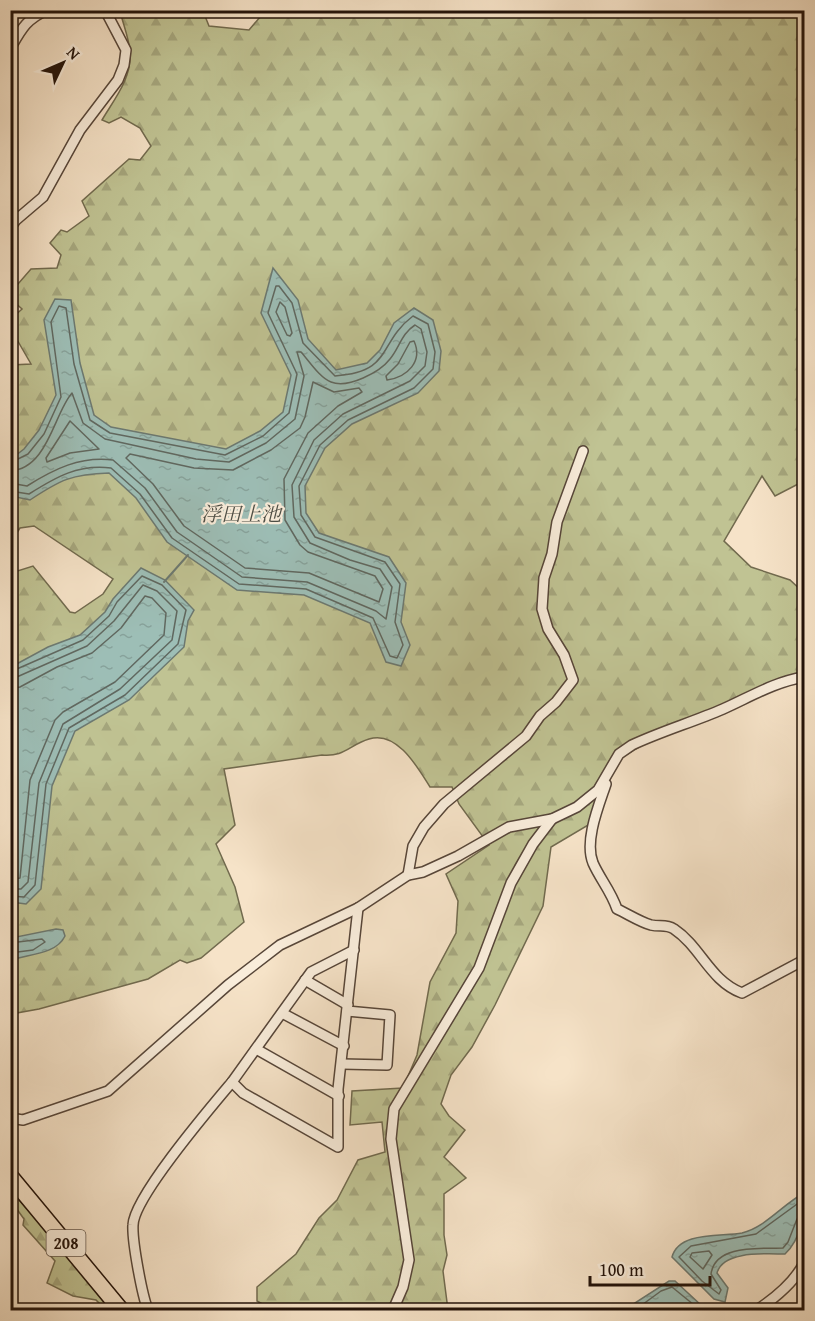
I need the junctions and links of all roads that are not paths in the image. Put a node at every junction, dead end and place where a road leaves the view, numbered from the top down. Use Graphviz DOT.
graph roads {
  1 [pos="47,10"];
  2 [pos="105,10"];
  3 [pos="11,45"];
  4 [pos="10,228"];
  5 [pos="583,451"];
  6 [pos="804,677"];
  7 [pos="613,765"];
  8 [pos="552,819"];
  9 [pos="408,875"];
  10 [pos="358,908"];
  11 [pos="354,950"];
  12 [pos="804,960"];
  13 [pos="305,980"];
  14 [pos="347,1008"];
  15 [pos="282,1013"];
  16 [pos="344,1046"];
  17 [pos="256,1049"];
  18 [pos="342,1064"];
  19 [pos="232,1082"];
  20 [pos="339,1096"];
  21 [pos="10,1118"];
  22 [pos="10,1176"];
  23 [pos="804,1263"];
  24 [pos="121,1311"];
  25 [pos="148,1311"];
  26 [pos="393,1311"];
  27 [pos="757,1311"];
  1 -- 3 [label="street"];
  2 -- 4 [label="street"];
  5 -- 9 [label="street"];
  6 -- 7 [label="street"];
  7 -- 8 [label="street"];
  7 -- 12 [label="street"];
  8 -- 9 [label="street"];
  8 -- 26 [label="street"];
  9 -- 10 [label="street"];
  10 -- 11 [label="street"];
  10 -- 21 [label="street"];
  11 -- 13 [label="street"];
  11 -- 14 [label="street"];
  13 -- 14 [label="street"];
  13 -- 15 [label="street"];
  14 -- 16 [label="street"];
  14 -- 18 [label="street"];
  15 -- 16 [label="street"];
  15 -- 17 [label="street"];
  16 -- 18 [label="street"];
  17 -- 19 [label="street"];
  17 -- 20 [label="street"];
  18 -- 20 [label="street"];
  19 -- 20 [label="street"];
  19 -- 25 [label="street"];
  22 -- 24 [label="highway, 208"];
  23 -- 27 [label="street"];
}
